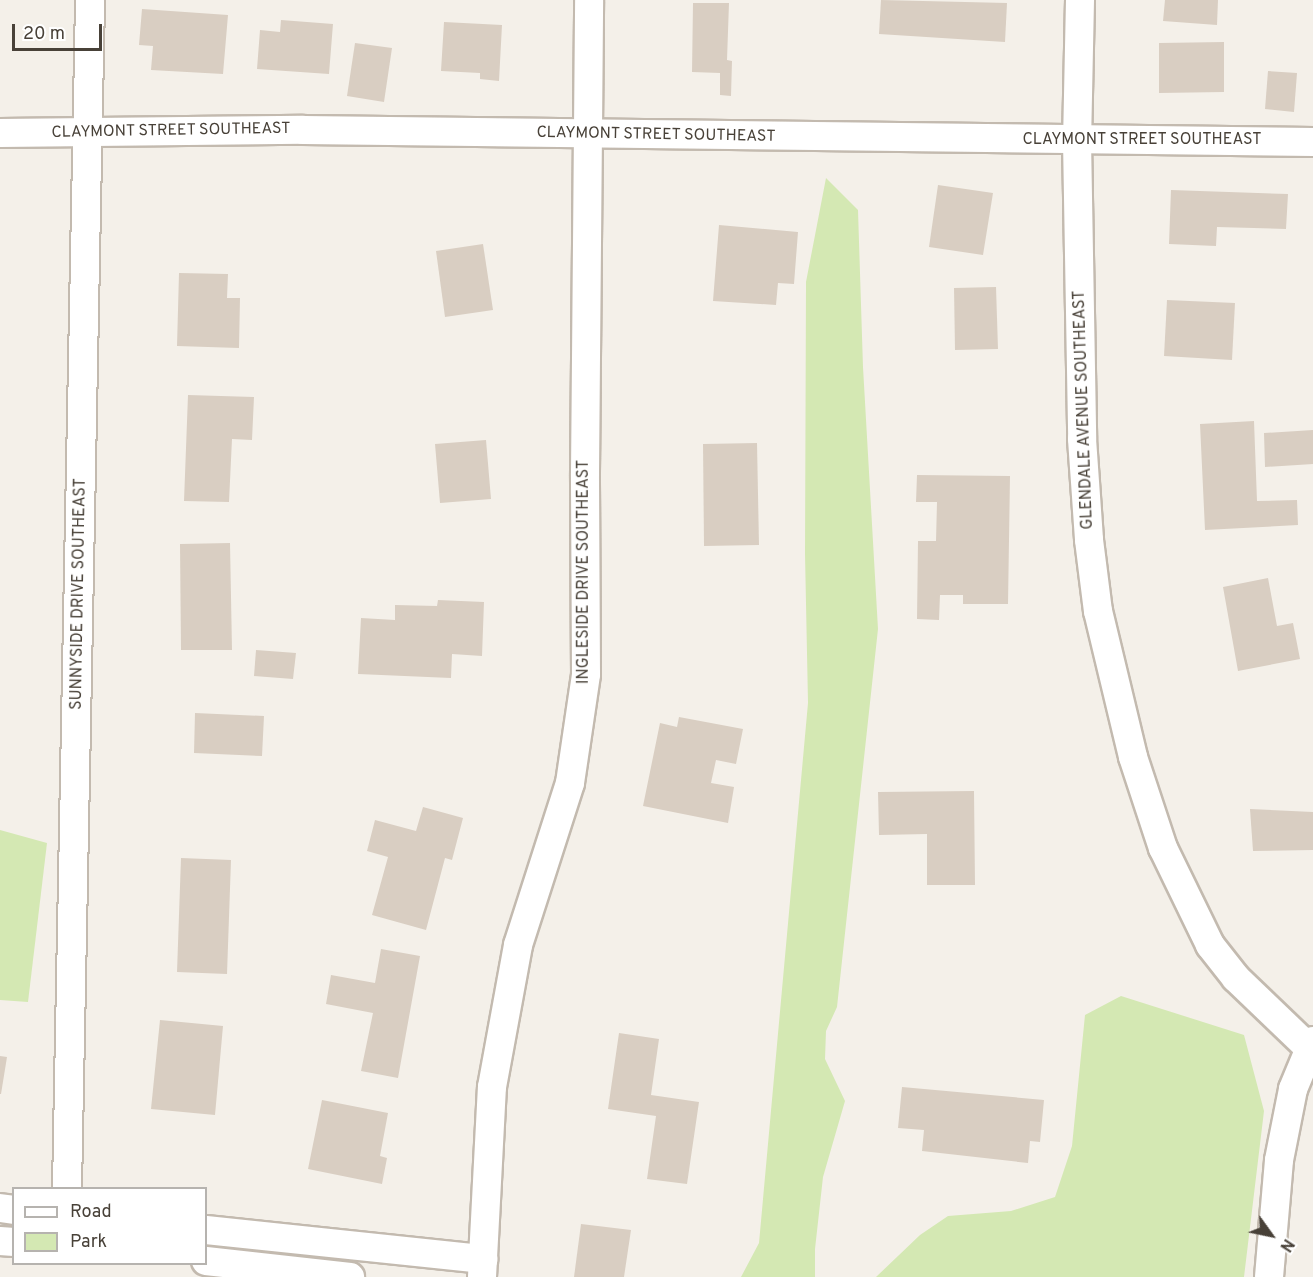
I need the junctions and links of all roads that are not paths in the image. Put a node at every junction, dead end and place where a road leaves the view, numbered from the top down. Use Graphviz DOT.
graph roads {
  1 [pos="90,0"];
  2 [pos="590,0"];
  3 [pos="1080,0"];
  4 [pos="87,132"];
  5 [pos="0,133"];
  6 [pos="588,135"];
  7 [pos="1077,140"];
  8 [pos="1313,142"];
  9 [pos="1311,1044"];
  10 [pos="67,1187"];
  11 [pos="207,1230"];
  12 [pos="207,1261"];
  13 [pos="482,1268"];
  14 [pos="350,1277"];
  15 [pos="1269,1277"];
  1 -- 4 [label="street, SUNNYSIDE DRIVE SOUTHEAST"];
  2 -- 6 [label="street, INGLESIDE DRIVE SOUTHEAST"];
  3 -- 7 [label="street, GLENDALE AVENUE SOUTHEAST"];
  4 -- 5 [label="street, CLAYMONT STREET SOUTHEAST"];
  4 -- 6 [label="street, CLAYMONT STREET SOUTHEAST"];
  4 -- 10 [label="street, SUNNYSIDE DRIVE SOUTHEAST"];
  6 -- 7 [label="street, CLAYMONT STREET SOUTHEAST"];
  6 -- 13 [label="street, INGLESIDE DRIVE SOUTHEAST"];
  7 -- 8 [label="street, CLAYMONT STREET SOUTHEAST"];
  7 -- 9 [label="street, GLENDALE AVENUE SOUTHEAST"];
  9 -- 15 [label="street"];
  11 -- 13 [label="street"];
  12 -- 14 [label="street"];
}
